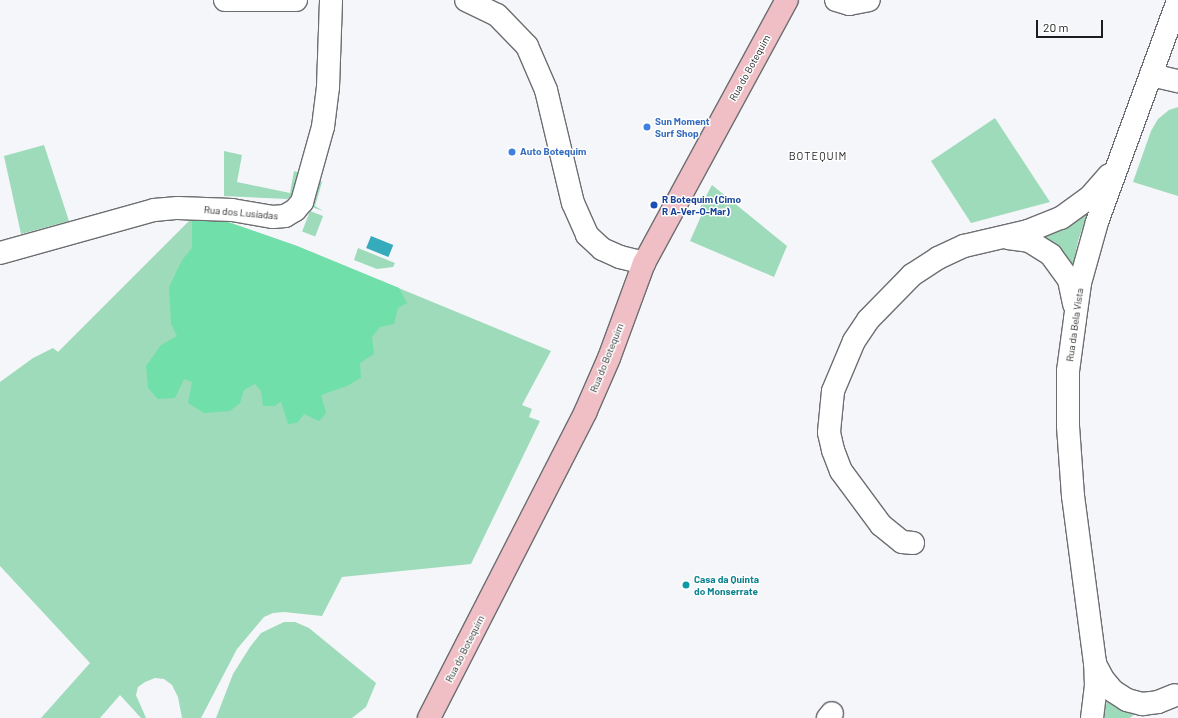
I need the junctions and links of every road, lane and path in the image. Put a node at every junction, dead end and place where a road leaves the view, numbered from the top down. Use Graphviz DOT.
graph roads {
  1 [pos="225,0"];
  2 [pos="296,0"];
  3 [pos="331,0"];
  4 [pos="787,0"];
  5 [pos="836,0"];
  6 [pos="870,0"];
  7 [pos="1178,1"];
  8 [pos="475,2"];
  9 [pos="1151,75"];
  10 [pos="1178,81"];
  11 [pos="1120,155"];
  12 [pos="997,238"];
  13 [pos="0,253"];
  14 [pos="644,263"];
  15 [pos="1075,319"];
  16 [pos="913,543"];
  17 [pos="1095,663"];
  18 [pos="1176,694"];
  19 [pos="429,718"];
  20 [pos="1092,718"];
  21 [pos="1146,718"];
  1 -- 2 [label="street"];
  3 -- 13 [label="street, Rua dos Lusíadas"];
  4 -- 14 [label="main road, Rua do Botequim"];
  5 -- 6 [label="street"];
  7 -- 9 [label="street, Rua da Bela Vista"];
  8 -- 14 [label="street"];
  9 -- 10 [label="street"];
  9 -- 11 [label="street, Rua da Bela Vista"];
  11 -- 12 [label="street"];
  11 -- 15 [label="street, Rua da Bela Vista"];
  12 -- 15 [label="street"];
  12 -- 16 [label="street"];
  14 -- 19 [label="main road, Rua do Botequim"];
  15 -- 17 [label="street, Rua da Bela Vista"];
  17 -- 18 [label="street"];
  17 -- 20 [label="street, Rua da Bela Vista"];
  18 -- 21 [label="street"];
}
